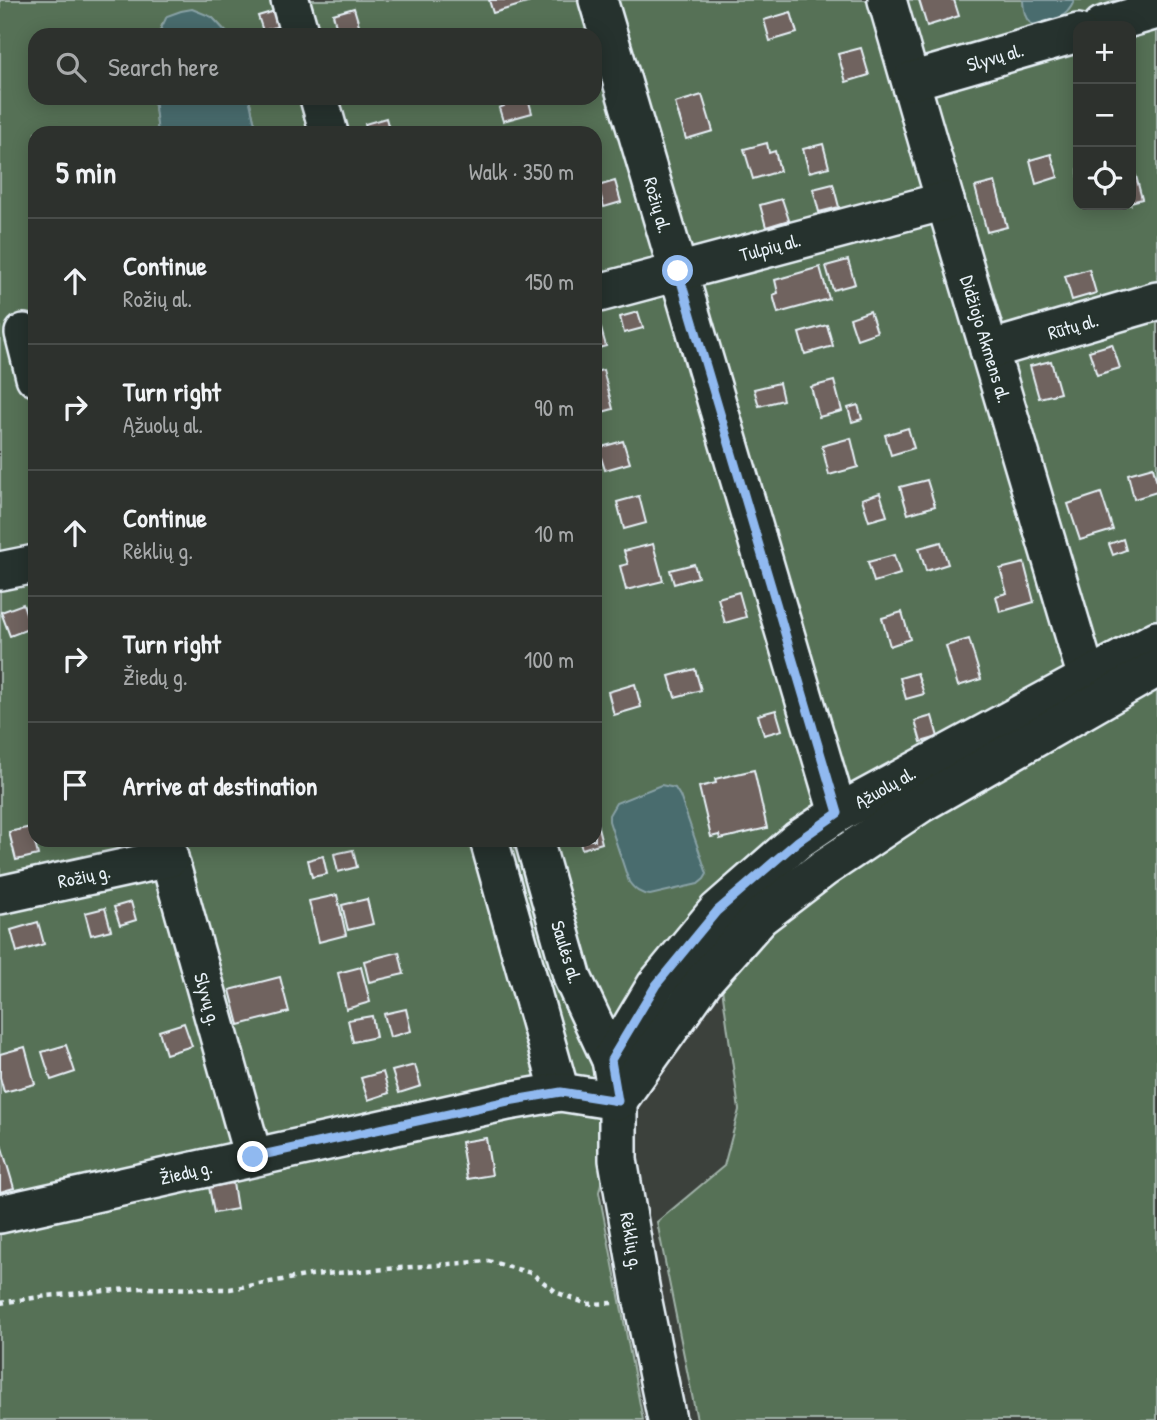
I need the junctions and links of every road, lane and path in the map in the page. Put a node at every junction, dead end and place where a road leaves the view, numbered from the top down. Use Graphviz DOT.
graph roads {
  1 [pos="290,0"];
  2 [pos="598,0"];
  3 [pos="887,0"];
  4 [pos="1157,10"];
  5 [pos="1119,21"];
  6 [pos="298,28"];
  7 [pos="1073,34"];
  8 [pos="911,81"];
  9 [pos="321,105"];
  10 [pos="327,126"];
  11 [pos="945,201"];
  12 [pos="678,271"];
  13 [pos="602,292"];
  14 [pos="1157,301"];
  15 [pos="23,333"];
  16 [pos="989,350"];
  17 [pos="28,351"];
  18 [pos="28,565"];
  19 [pos="0,571"];
  20 [pos="1157,640"];
  21 [pos="1157,668"];
  22 [pos="1087,678"];
  23 [pos="838,813"];
  24 [pos="491,847"];
  25 [pos="536,847"];
  26 [pos="166,849"];
  27 [pos="0,895"];
  28 [pos="611,1060"];
  29 [pos="561,1092"];
  30 [pos="618,1101"];
  31 [pos="253,1157"];
  32 [pos="0,1214"];
  33 [pos="642,1297"];
  34 [pos="0,1303"];
  35 [pos="667,1420"];
  1 -- 6 [label="street"];
  2 -- 12 [label="street, Rožių al."];
  3 -- 8 [label="street, Didžiojo Akmens al."];
  4 -- 5 [label="street"];
  7 -- 8 [label="street, Slyvų al."];
  8 -- 11 [label="street, Didžiojo Akmens al."];
  9 -- 10 [label="street"];
  11 -- 12 [label="street, Tulpių al."];
  11 -- 16 [label="street, Didžiojo Akmens al."];
  12 -- 13 [label="street, Tulpių al."];
  12 -- 23 [label="street, Rožių al."];
  14 -- 16 [label="street, Rūtų al."];
  15 -- 17 [label="street"];
  16 -- 22 [label="street, Didžiojo Akmens al."];
  18 -- 19 [label="street"];
  20 -- 22 [label="street, Ąžuolų al."];
  21 -- 30 [label="street"];
  22 -- 23 [label="street, Ąžuolų al."];
  23 -- 28 [label="street, Ąžuolų al."];
  24 -- 29 [label="street"];
  25 -- 28 [label="street, Saulės al."];
  26 -- 27 [label="street, Rožių g."];
  26 -- 31 [label="street, Slyvų g."];
  28 -- 30 [label="street, Rėklių g."];
  29 -- 30 [label="street, Žiedų g."];
  29 -- 31 [label="street, Žiedų g."];
  30 -- 33 [label="street, Rėklių g."];
  31 -- 32 [label="street, Žiedų g."];
  33 -- 34 [label="path"];
  33 -- 35 [label="street, Rėklių g."];
}
